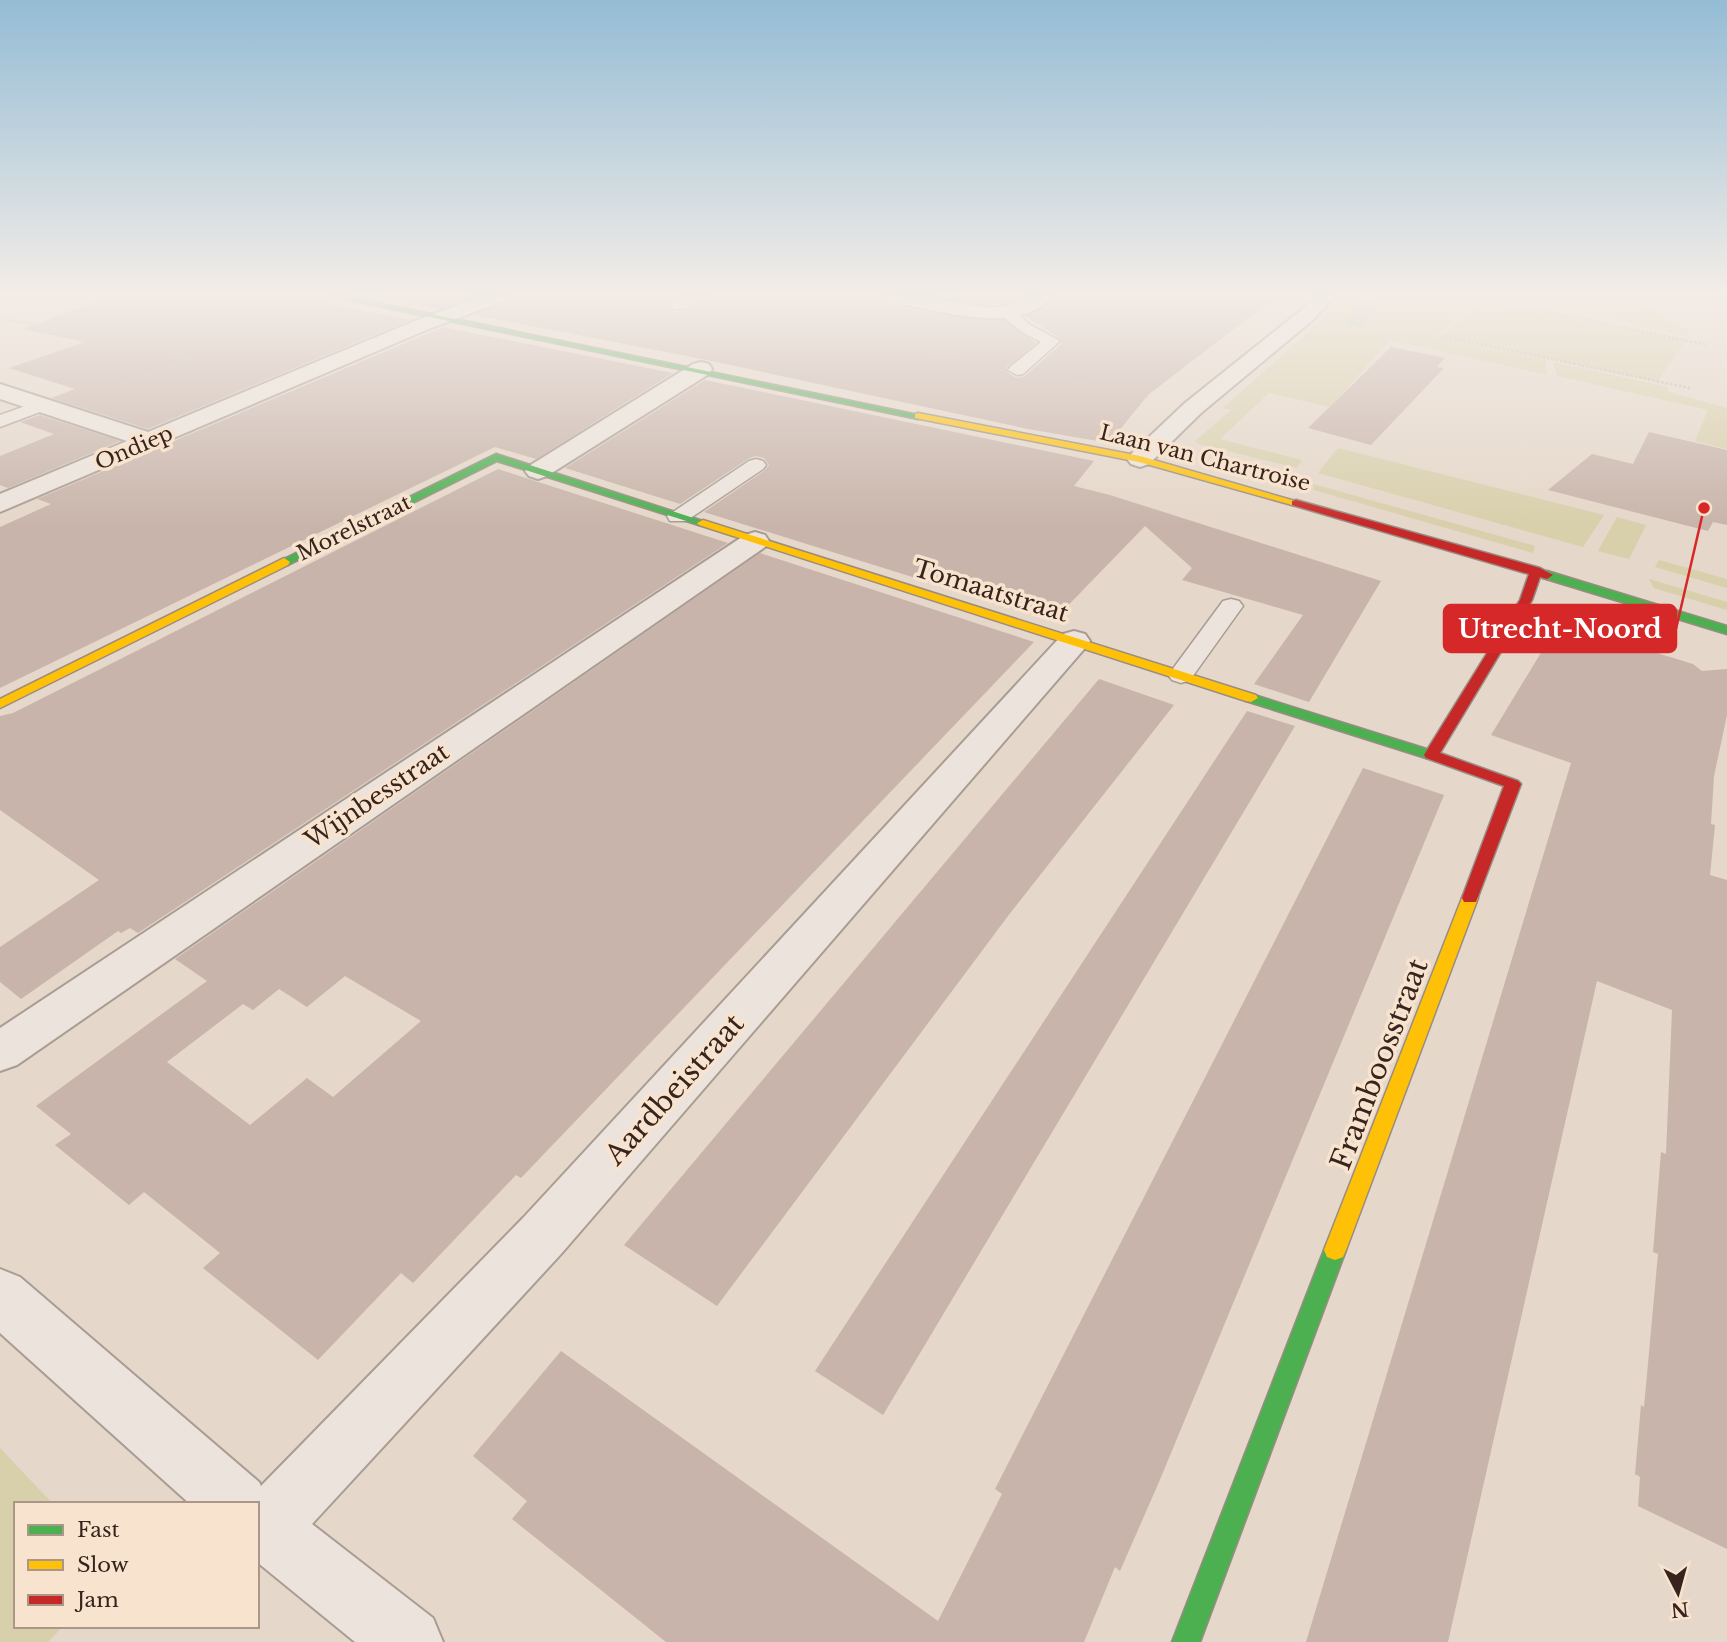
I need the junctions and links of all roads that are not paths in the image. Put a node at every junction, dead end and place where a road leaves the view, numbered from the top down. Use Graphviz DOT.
graph roads {
  1 [pos="311,373"];
  2 [pos="695,373"];
  3 [pos="718,373"];
  4 [pos="1236,373"];
  5 [pos="0,391"];
  6 [pos="49,407"];
  7 [pos="0,421"];
  8 [pos="151,441"];
  9 [pos="1140,459"];
  10 [pos="756,465"];
  11 [pos="538,471"];
  12 [pos="0,504"];
  13 [pos="678,516"];
  14 [pos="755,541"];
  15 [pos="1536,572"];
  16 [pos="1231,606"];
  17 [pos="1727,630"];
  18 [pos="1074,641"];
  19 [pos="1181,675"];
  20 [pos="0,704"];
  21 [pos="1431,755"];
  22 [pos="0,1052"];
  23 [pos="7,1315"];
  24 [pos="234,1502"];
  25 [pos="259,1512"];
  26 [pos="259,1523"];
  27 [pos="409,1642"];
  28 [pos="1186,1642"];
  1 -- 8 [label="street, Ondiep"];
  2 -- 11 [label="street"];
  3 -- 9 [label="street, Laan van Chartroise"];
  4 -- 9 [label="street"];
  5 -- 6 [label="street"];
  6 -- 7 [label="lane"];
  6 -- 8 [label="street"];
  8 -- 12 [label="street, Ondiep"];
  9 -- 15 [label="street, Laan van Chartroise"];
  10 -- 13 [label="lane"];
  11 -- 13 [label="street, Tomaatstraat"];
  11 -- 20 [label="street, Morelstraat"];
  13 -- 14 [label="street, Tomaatstraat"];
  14 -- 18 [label="street, Tomaatstraat"];
  14 -- 22 [label="street, Wijnbesstraat"];
  15 -- 17 [label="street, Laan van Chartroise"];
  15 -- 21 [label="street"];
  16 -- 19 [label="lane"];
  18 -- 19 [label="street, Tomaatstraat"];
  18 -- 25 [label="street, Aardbeistraat"];
  19 -- 21 [label="street, Tomaatstraat"];
  21 -- 28 [label="street, Framboosstraat"];
  23 -- 24 [label="street"];
  26 -- 27 [label="street"];
}
